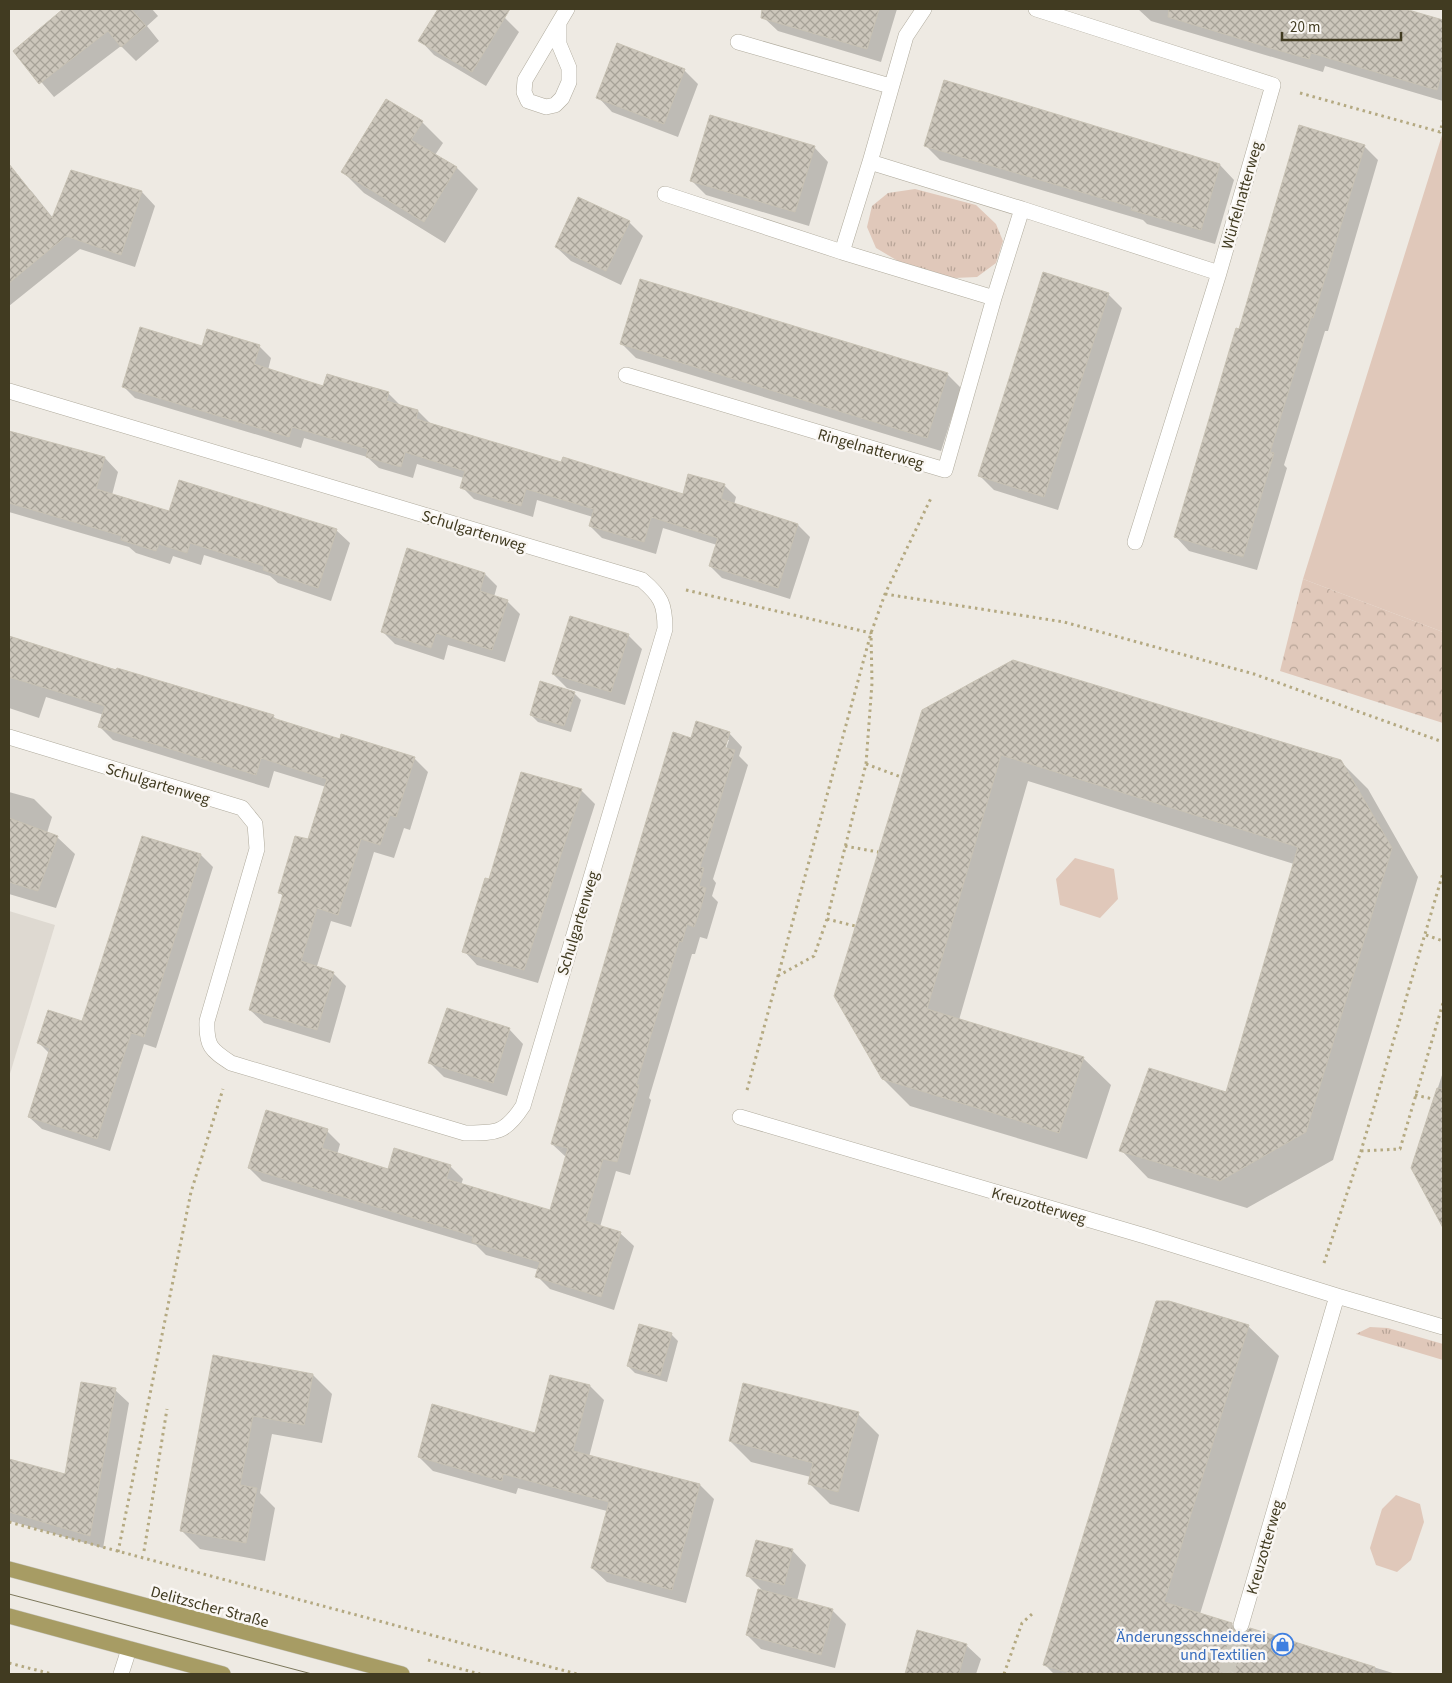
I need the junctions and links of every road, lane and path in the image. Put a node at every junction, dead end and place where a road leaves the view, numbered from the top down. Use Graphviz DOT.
graph roads {
  1 [pos="568,9"];
  2 [pos="924,9"];
  3 [pos="1036,9"];
  4 [pos="559,23"];
  5 [pos="738,42"];
  6 [pos="1273,85"];
  7 [pos="890,86"];
  8 [pos="1443,121"];
  9 [pos="870,162"];
  10 [pos="665,194"];
  11 [pos="1022,209"];
  12 [pos="842,252"];
  13 [pos="1219,273"];
  14 [pos="994,298"];
  15 [pos="626,375"];
  16 [pos="9,391"];
  17 [pos="945,470"];
  18 [pos="1135,542"];
  19 [pos="642,580"];
  20 [pos="886,594"];
  21 [pos="870,633"];
  22 [pos="9,738"];
  23 [pos="1443,742"];
  24 [pos="866,764"];
  25 [pos="901,778"];
  26 [pos="845,846"];
  27 [pos="878,852"];
  28 [pos="1443,874"];
  29 [pos="827,919"];
  30 [pos="855,926"];
  31 [pos="1426,935"];
  32 [pos="1443,941"];
  33 [pos="776,977"];
  34 [pos="1443,1003"];
  35 [pos="1438,1020"];
  36 [pos="1443,1021"];
  37 [pos="231,1063"];
  38 [pos="1416,1094"];
  39 [pos="1433,1099"];
  40 [pos="740,1117"];
  41 [pos="1361,1151"];
  42 [pos="1315,1290"];
  43 [pos="1337,1296"];
  44 [pos="1443,1327"];
  45 [pos="167,1409"];
  46 [pos="9,1522"];
  47 [pos="144,1551"];
  48 [pos="118,1552"];
  49 [pos="9,1570"];
  50 [pos="1032,1614"];
  51 [pos="9,1616"];
  52 [pos="1241,1625"];
  53 [pos="129,1649"];
  54 [pos="9,1663"];
  55 [pos="52,1674"];
  56 [pos="121,1674"];
  57 [pos="223,1674"];
  58 [pos="402,1674"];
  59 [pos="577,1674"];
  60 [pos="1004,1674"];
  1 -- 4 [label="street"];
  2 -- 7 [label="street"];
  3 -- 6 [label="street"];
  4 -- 4 [label="street"];
  5 -- 7 [label="street"];
  6 -- 8 [label="path"];
  6 -- 13 [label="street, Würfelnatterweg"];
  7 -- 9 [label="street"];
  9 -- 11 [label="street"];
  9 -- 12 [label="street"];
  10 -- 12 [label="street"];
  11 -- 13 [label="street"];
  11 -- 14 [label="street, Ringelnatterweg"];
  12 -- 14 [label="street"];
  13 -- 18 [label="street, Würfelnatterweg"];
  14 -- 17 [label="street, Ringelnatterweg"];
  15 -- 17 [label="street, Ringelnatterweg"];
  16 -- 19 [label="street, Schulgartenweg"];
  17 -- 20 [label="path"];
  19 -- 21 [label="path"];
  19 -- 37 [label="street, Schulgartenweg"];
  20 -- 21 [label="path"];
  20 -- 23 [label="path"];
  21 -- 24 [label="path"];
  21 -- 33 [label="path"];
  22 -- 37 [label="street, Schulgartenweg"];
  24 -- 25 [label="path"];
  24 -- 26 [label="path"];
  26 -- 27 [label="path"];
  26 -- 29 [label="path"];
  28 -- 31 [label="path"];
  29 -- 30 [label="path"];
  29 -- 33 [label="path"];
  31 -- 32 [label="path"];
  31 -- 41 [label="path"];
  33 -- 40 [label="path"];
  34 -- 35 [label="path"];
  35 -- 36 [label="path"];
  35 -- 38 [label="path"];
  37 -- 48 [label="path"];
  38 -- 39 [label="path"];
  38 -- 41 [label="path"];
  40 -- 42 [label="street, Kreuzotterweg"];
  41 -- 42 [label="path"];
  42 -- 43 [label="street, Kreuzotterweg"];
  43 -- 44 [label="street, Kreuzotterweg"];
  43 -- 52 [label="street, Kreuzotterweg"];
  45 -- 47 [label="path"];
  46 -- 48 [label="path"];
  48 -- 59 [label="path"];
  49 -- 58 [label="main road, Delitzscher Straße"];
  50 -- 60 [label="path"];
  51 -- 53 [label="main road"];
  53 -- 56 [label="street"];
  53 -- 57 [label="main road"];
  54 -- 55 [label="path"];
}
